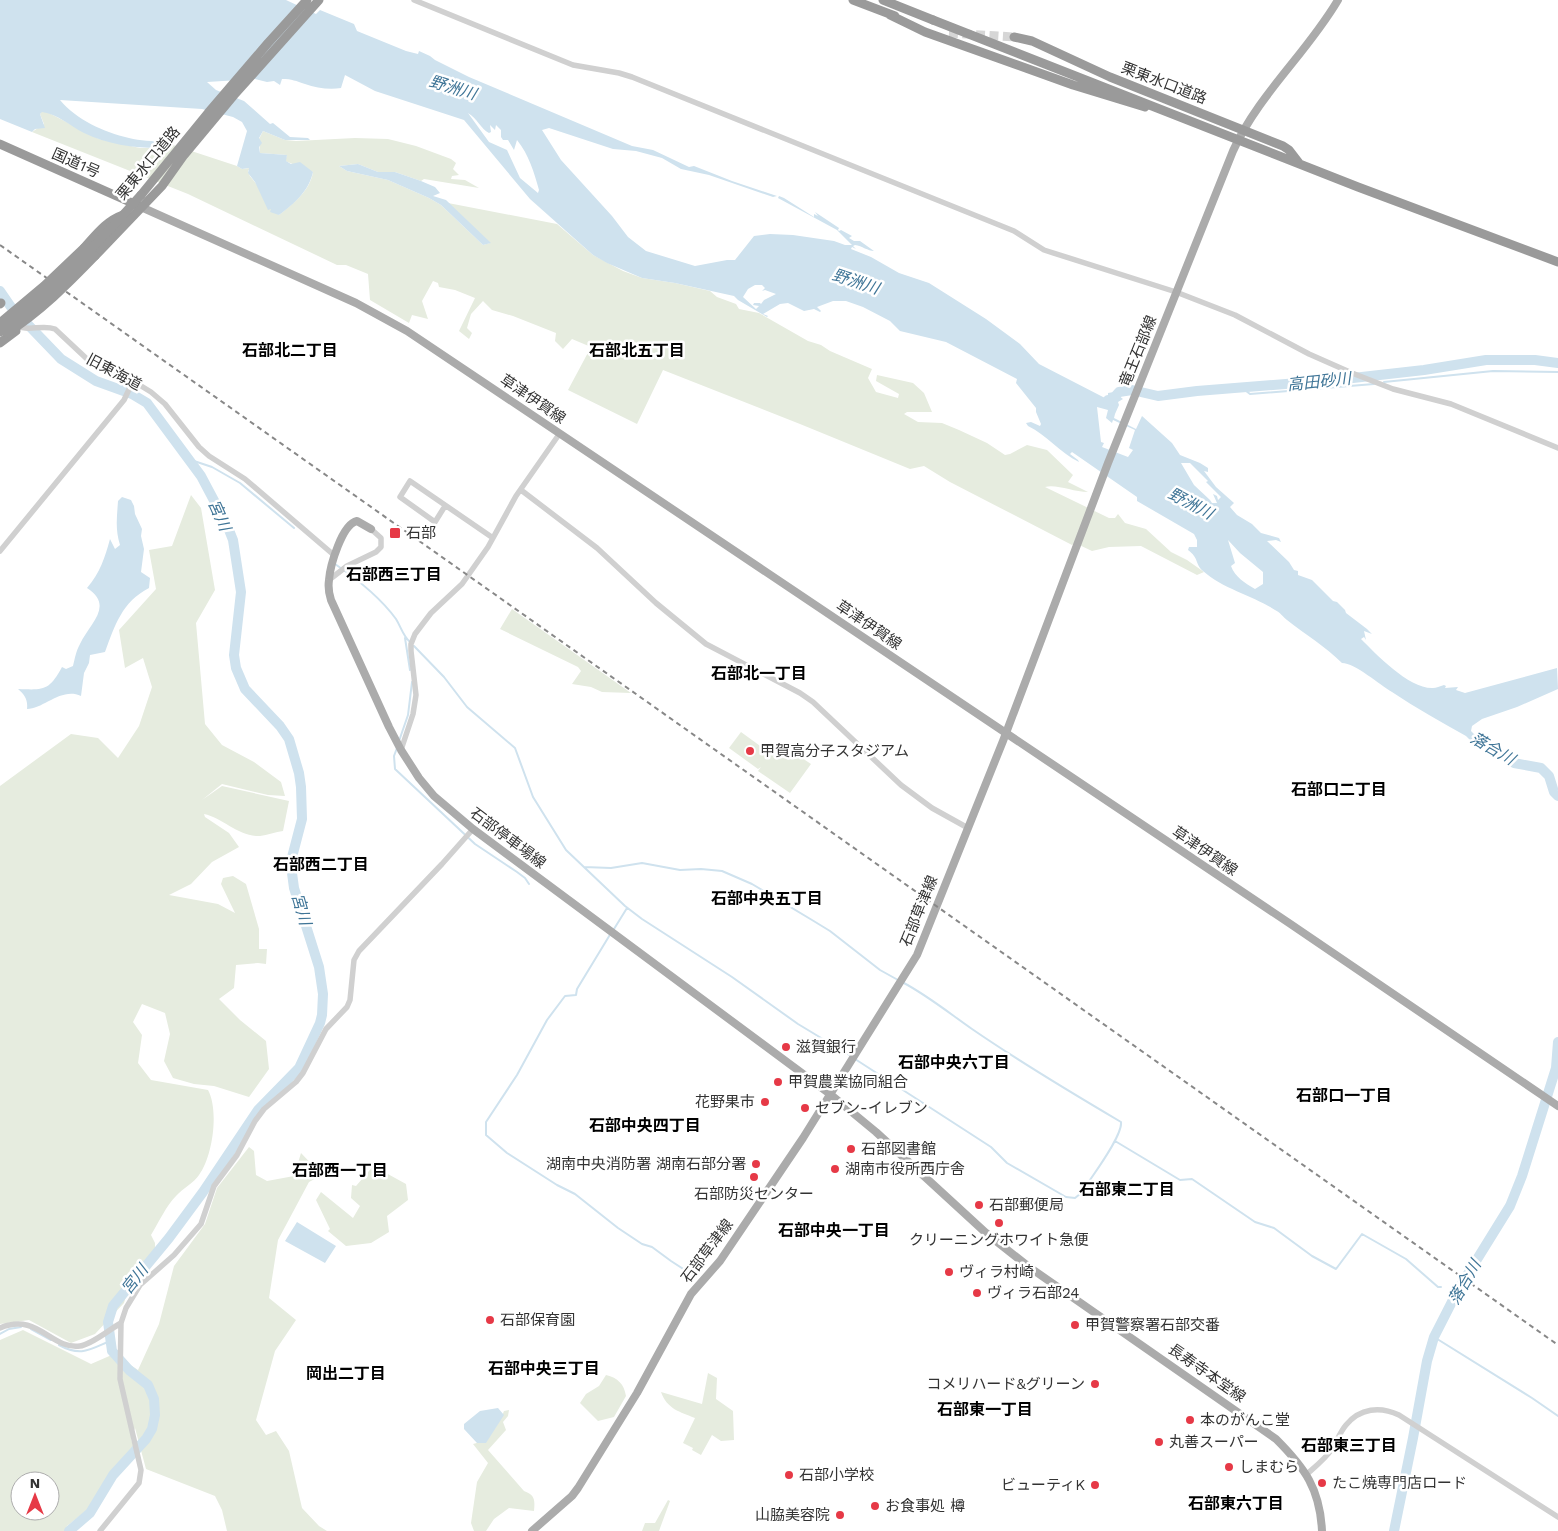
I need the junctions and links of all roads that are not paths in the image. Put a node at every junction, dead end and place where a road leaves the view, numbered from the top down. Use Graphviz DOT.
graph roads {
  1 [pos="307,0"];
  2 [pos="319,0"];
  3 [pos="414,0"];
  4 [pos="853,0"];
  5 [pos="883,0"];
  6 [pos="895,0"];
  7 [pos="1338,0"];
  8 [pos="890,15"];
  9 [pos="949,33"];
  10 [pos="1014,37"];
  11 [pos="1156,106"];
  12 [pos="1244,129"];
  13 [pos="1238,139"];
  14 [pos="0,144"];
  15 [pos="1299,163"];
  16 [pos="142,207"];
  17 [pos="1558,262"];
  18 [pos="1176,292"];
  19 [pos="0,303"];
  20 [pos="0,323"];
  21 [pos="24,328"];
  22 [pos="0,332"];
  23 [pos="0,337"];
  24 [pos="0,343"];
  25 [pos="132,383"];
  26 [pos="560,433"];
  27 [pos="1558,448"];
  28 [pos="521,490"];
  29 [pos="446,506"];
  30 [pos="371,529"];
  31 [pos="493,538"];
  32 [pos="0,551"];
  33 [pos="334,560"];
  34 [pos="329,580"];
  35 [pos="1006,734"];
  36 [pos="401,750"];
  37 [pos="968,828"];
  38 [pos="473,829"];
  39 [pos="830,1094"];
  40 [pos="1558,1106"];
  41 [pos="121,1323"];
  42 [pos="0,1328"];
  43 [pos="1307,1474"];
  44 [pos="1558,1517"];
  45 [pos="100,1531"];
  46 [pos="532,1531"];
  47 [pos="1322,1531"];
  1 -- 22 [label="highway, 栗東水口道路, bridge"];
  2 -- 16 [label="highway, 栗東水口道路"];
  3 -- 18 [label="street"];
  4 -- 8 [label="highway, 栗東水口道路"];
  5 -- 11 [label="highway, 栗東水口道路, bridge"];
  6 -- 8 [label="main road"];
  7 -- 12 [label="main road, 竜王石部線"];
  8 -- 9 [label="highway, 栗東水口道路"];
  8 -- 11 [label="highway, 栗東水口道路"];
  10 -- 12 [label="highway, 栗東水口道路"];
  11 -- 13 [label="highway, 栗東水口道路"];
  12 -- 13 [label="main road, 竜王石部線"];
  12 -- 15 [label="highway, 栗東水口道路"];
  13 -- 15 [label="highway, 栗東水口道路"];
  13 -- 18 [label="main road, 竜王石部線"];
  14 -- 16 [label="highway, 国道1号"];
  15 -- 17 [label="highway, 栗東水口道路"];
  16 -- 20 [label="highway, bridge"];
  16 -- 23 [label="highway, 栗東水口道路, bridge"];
  16 -- 26 [label="main road, 草津伊賀線"];
  18 -- 27 [label="street"];
  18 -- 35 [label="main road, 竜王石部線"];
  19 -- 21 [label="street"];
  21 -- 24 [label="highway"];
  21 -- 25 [label="street, 旧東海道"];
  25 -- 32 [label="street"];
  25 -- 33 [label="street, 旧東海道"];
  26 -- 28 [label="street"];
  26 -- 35 [label="main road, 草津伊賀線"];
  28 -- 31 [label="street"];
  28 -- 37 [label="street"];
  29 -- 29 [label="street"];
  29 -- 31 [label="street"];
  30 -- 33 [label="main road, 石部停車場線"];
  30 -- 34 [label="street"];
  31 -- 36 [label="street"];
  33 -- 34 [label="main road, 石部停車場線"];
  34 -- 36 [label="main road, 石部停車場線"];
  35 -- 37 [label="main road, 石部草津線"];
  35 -- 40 [label="main road, 草津伊賀線"];
  36 -- 38 [label="main road, 石部停車場線"];
  37 -- 39 [label="main road, 石部草津線"];
  38 -- 39 [label="main road, 石部停車場線"];
  38 -- 41 [label="street"];
  39 -- 43 [label="main road, 長寿寺本堂線"];
  39 -- 46 [label="main road, 石部草津線"];
  41 -- 42 [label="street"];
  41 -- 45 [label="street"];
  43 -- 44 [label="street"];
  43 -- 47 [label="main road, 長寿寺本堂線"];
}
